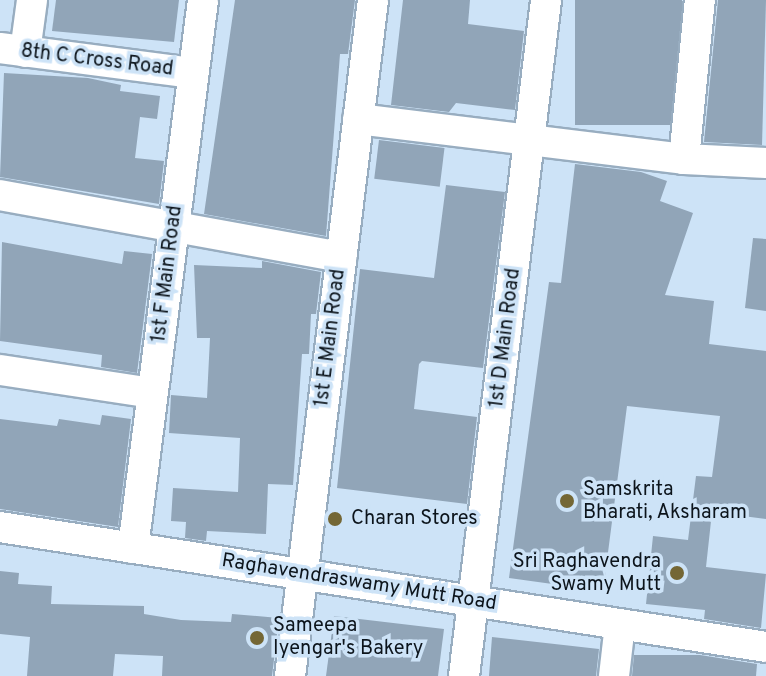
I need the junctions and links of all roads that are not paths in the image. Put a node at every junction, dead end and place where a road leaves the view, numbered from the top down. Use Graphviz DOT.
graph roads {
  1 [pos="32,0"];
  2 [pos="203,0"];
  3 [pos="373,0"];
  4 [pos="546,0"];
  5 [pos="700,0"];
  6 [pos="12,50"];
  7 [pos="193,73"];
  8 [pos="358,119"];
  9 [pos="529,141"];
  10 [pos="684,159"];
  11 [pos="766,163"];
  12 [pos="0,195"];
  13 [pos="174,227"];
  14 [pos="341,257"];
  15 [pos="0,370"];
  16 [pos="152,393"];
  17 [pos="0,527"];
  18 [pos="133,548"];
  19 [pos="303,574"];
  20 [pos="472,601"];
  21 [pos="620,624"];
  22 [pos="766,647"];
  23 [pos="290,676"];
  24 [pos="464,676"];
  25 [pos="614,676"];
  1 -- 6 [label="street"];
  2 -- 7 [label="street, 1st F Main Road"];
  3 -- 8 [label="street, 1st E Main Road"];
  4 -- 9 [label="street, 1st D Main Road"];
  5 -- 10 [label="street"];
  6 -- 7 [label="street, 8th C Cross Road"];
  7 -- 13 [label="street, 1st F Main Road"];
  8 -- 9 [label="street"];
  8 -- 14 [label="street, 1st E Main Road"];
  9 -- 10 [label="street"];
  9 -- 20 [label="street, 1st D Main Road"];
  10 -- 11 [label="street"];
  12 -- 13 [label="street"];
  13 -- 14 [label="street"];
  13 -- 16 [label="street, 1st F Main Road"];
  14 -- 19 [label="street, 1st E Main Road"];
  15 -- 16 [label="street"];
  16 -- 18 [label="street, 1st F Main Road"];
  17 -- 18 [label="street, Raghavendraswamy Mutt Road"];
  18 -- 19 [label="street, Raghavendraswamy Mutt Road"];
  19 -- 20 [label="street, Raghavendraswamy Mutt Road"];
  19 -- 23 [label="street, 1st E Main Road"];
  20 -- 21 [label="street, Raghavendraswamy Mutt Road"];
  20 -- 24 [label="street, 1st D Main Road"];
  21 -- 22 [label="street, Raghavendraswamy Mutt Road"];
  21 -- 25 [label="street"];
}
